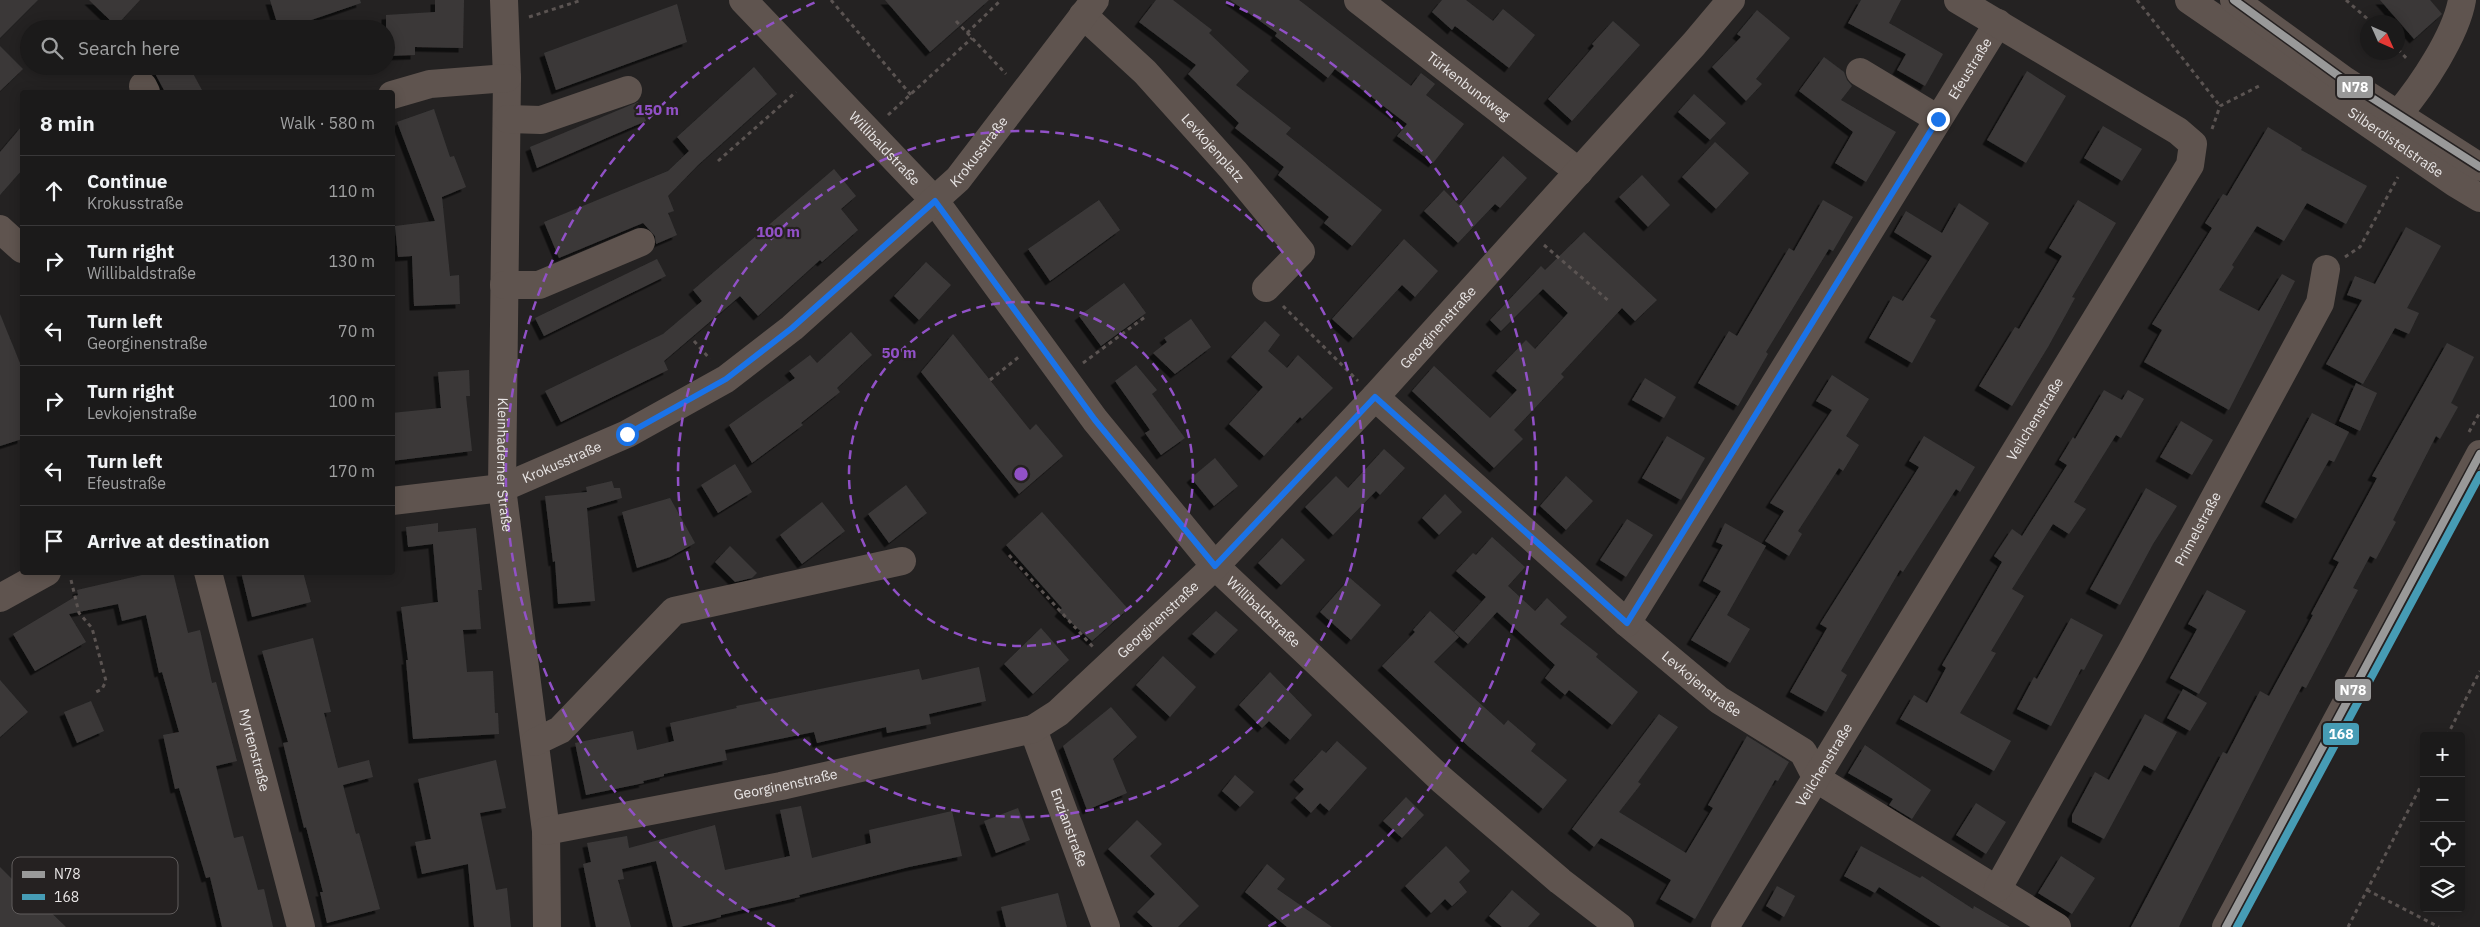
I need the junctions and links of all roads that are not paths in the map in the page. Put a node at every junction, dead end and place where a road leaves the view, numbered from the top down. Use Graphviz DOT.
graph roads {
  1 [pos="743,0"];
  2 [pos="1358,0"];
  3 [pos="1731,0"];
  4 [pos="1958,0"];
  5 [pos="2189,0"];
  6 [pos="2234,0"];
  7 [pos="2462,0"];
  8 [pos="1089,8"];
  9 [pos="504,12"];
  10 [pos="1998,23"];
  11 [pos="1860,72"];
  12 [pos="507,78"];
  13 [pos="628,90"];
  14 [pos="395,95"];
  15 [pos="2399,113"];
  16 [pos="507,119"];
  17 [pos="1938,119"];
  18 [pos="2480,167"];
  19 [pos="1579,172"];
  20 [pos="2480,198"];
  21 [pos="935,201"];
  22 [pos="0,229"];
  23 [pos="641,242"];
  24 [pos="20,247"];
  25 [pos="2326,269"];
  26 [pos="504,285"];
  27 [pos="1266,288"];
  28 [pos="1375,397"];
  29 [pos="2480,454"];
  30 [pos="502,488"];
  31 [pos="395,501"];
  32 [pos="902,561"];
  33 [pos="1215,566"];
  34 [pos="42,575"];
  35 [pos="209,575"];
  36 [pos="0,598"];
  37 [pos="1627,623"];
  38 [pos="1032,729"];
  39 [pos="535,742"];
  40 [pos="1817,779"];
  41 [pos="546,831"];
  42 [pos="1998,888"];
  43 [pos="301,927"];
  44 [pos="547,927"];
  45 [pos="1106,927"];
  46 [pos="1620,927"];
  47 [pos="1725,927"];
  48 [pos="2057,927"];
  49 [pos="2226,927"];
  1 -- 21 [label="street, Willibaldstraße"];
  2 -- 19 [label="street, Türkenbundweg"];
  3 -- 19 [label="street, Georginenstraße"];
  4 -- 10 [label="street"];
  5 -- 20 [label="street, Silberdistelstraße"];
  6 -- 15 [label="street, Silberdistelstraße"];
  7 -- 15 [label="street"];
  8 -- 21 [label="street, Krokusstraße"];
  8 -- 27 [label="street, Levkojenplatz"];
  9 -- 12 [label="street, Kleinhaderner Straße"];
  10 -- 17 [label="street, Efeustraße"];
  10 -- 40 [label="street, Veilchenstraße"];
  11 -- 17 [label="street"];
  12 -- 14 [label="street"];
  12 -- 16 [label="street, Kleinhaderner Straße"];
  13 -- 16 [label="street"];
  15 -- 18 [label="street, Silberdistelstraße"];
  16 -- 26 [label="street, Kleinhaderner Straße"];
  17 -- 37 [label="street, Efeustraße"];
  19 -- 28 [label="street, Georginenstraße"];
  21 -- 30 [label="street, Krokusstraße"];
  21 -- 33 [label="street, Willibaldstraße"];
  22 -- 24 [label="street"];
  23 -- 26 [label="street"];
  25 -- 42 [label="street, Primelstraße"];
  26 -- 30 [label="street, Kleinhaderner Straße"];
  28 -- 33 [label="street, Georginenstraße"];
  28 -- 37 [label="street, Levkojenstraße"];
  29 -- 49 [label="street"];
  30 -- 31 [label="street, Krokusstraße"];
  30 -- 39 [label="street, Kleinhaderner Straße"];
  32 -- 39 [label="street"];
  33 -- 38 [label="street, Georginenstraße"];
  33 -- 46 [label="street, Willibaldstraße"];
  34 -- 36 [label="street"];
  35 -- 43 [label="street, Myrtenstraße"];
  37 -- 40 [label="street, Levkojenstraße"];
  38 -- 41 [label="street, Georginenstraße"];
  38 -- 45 [label="street, Enzianstraße"];
  39 -- 41 [label="street, Kleinhaderner Straße"];
  40 -- 42 [label="street"];
  40 -- 47 [label="street, Veilchenstraße"];
  41 -- 44 [label="street, Kleinhaderner Straße"];
  42 -- 48 [label="street"];
}
